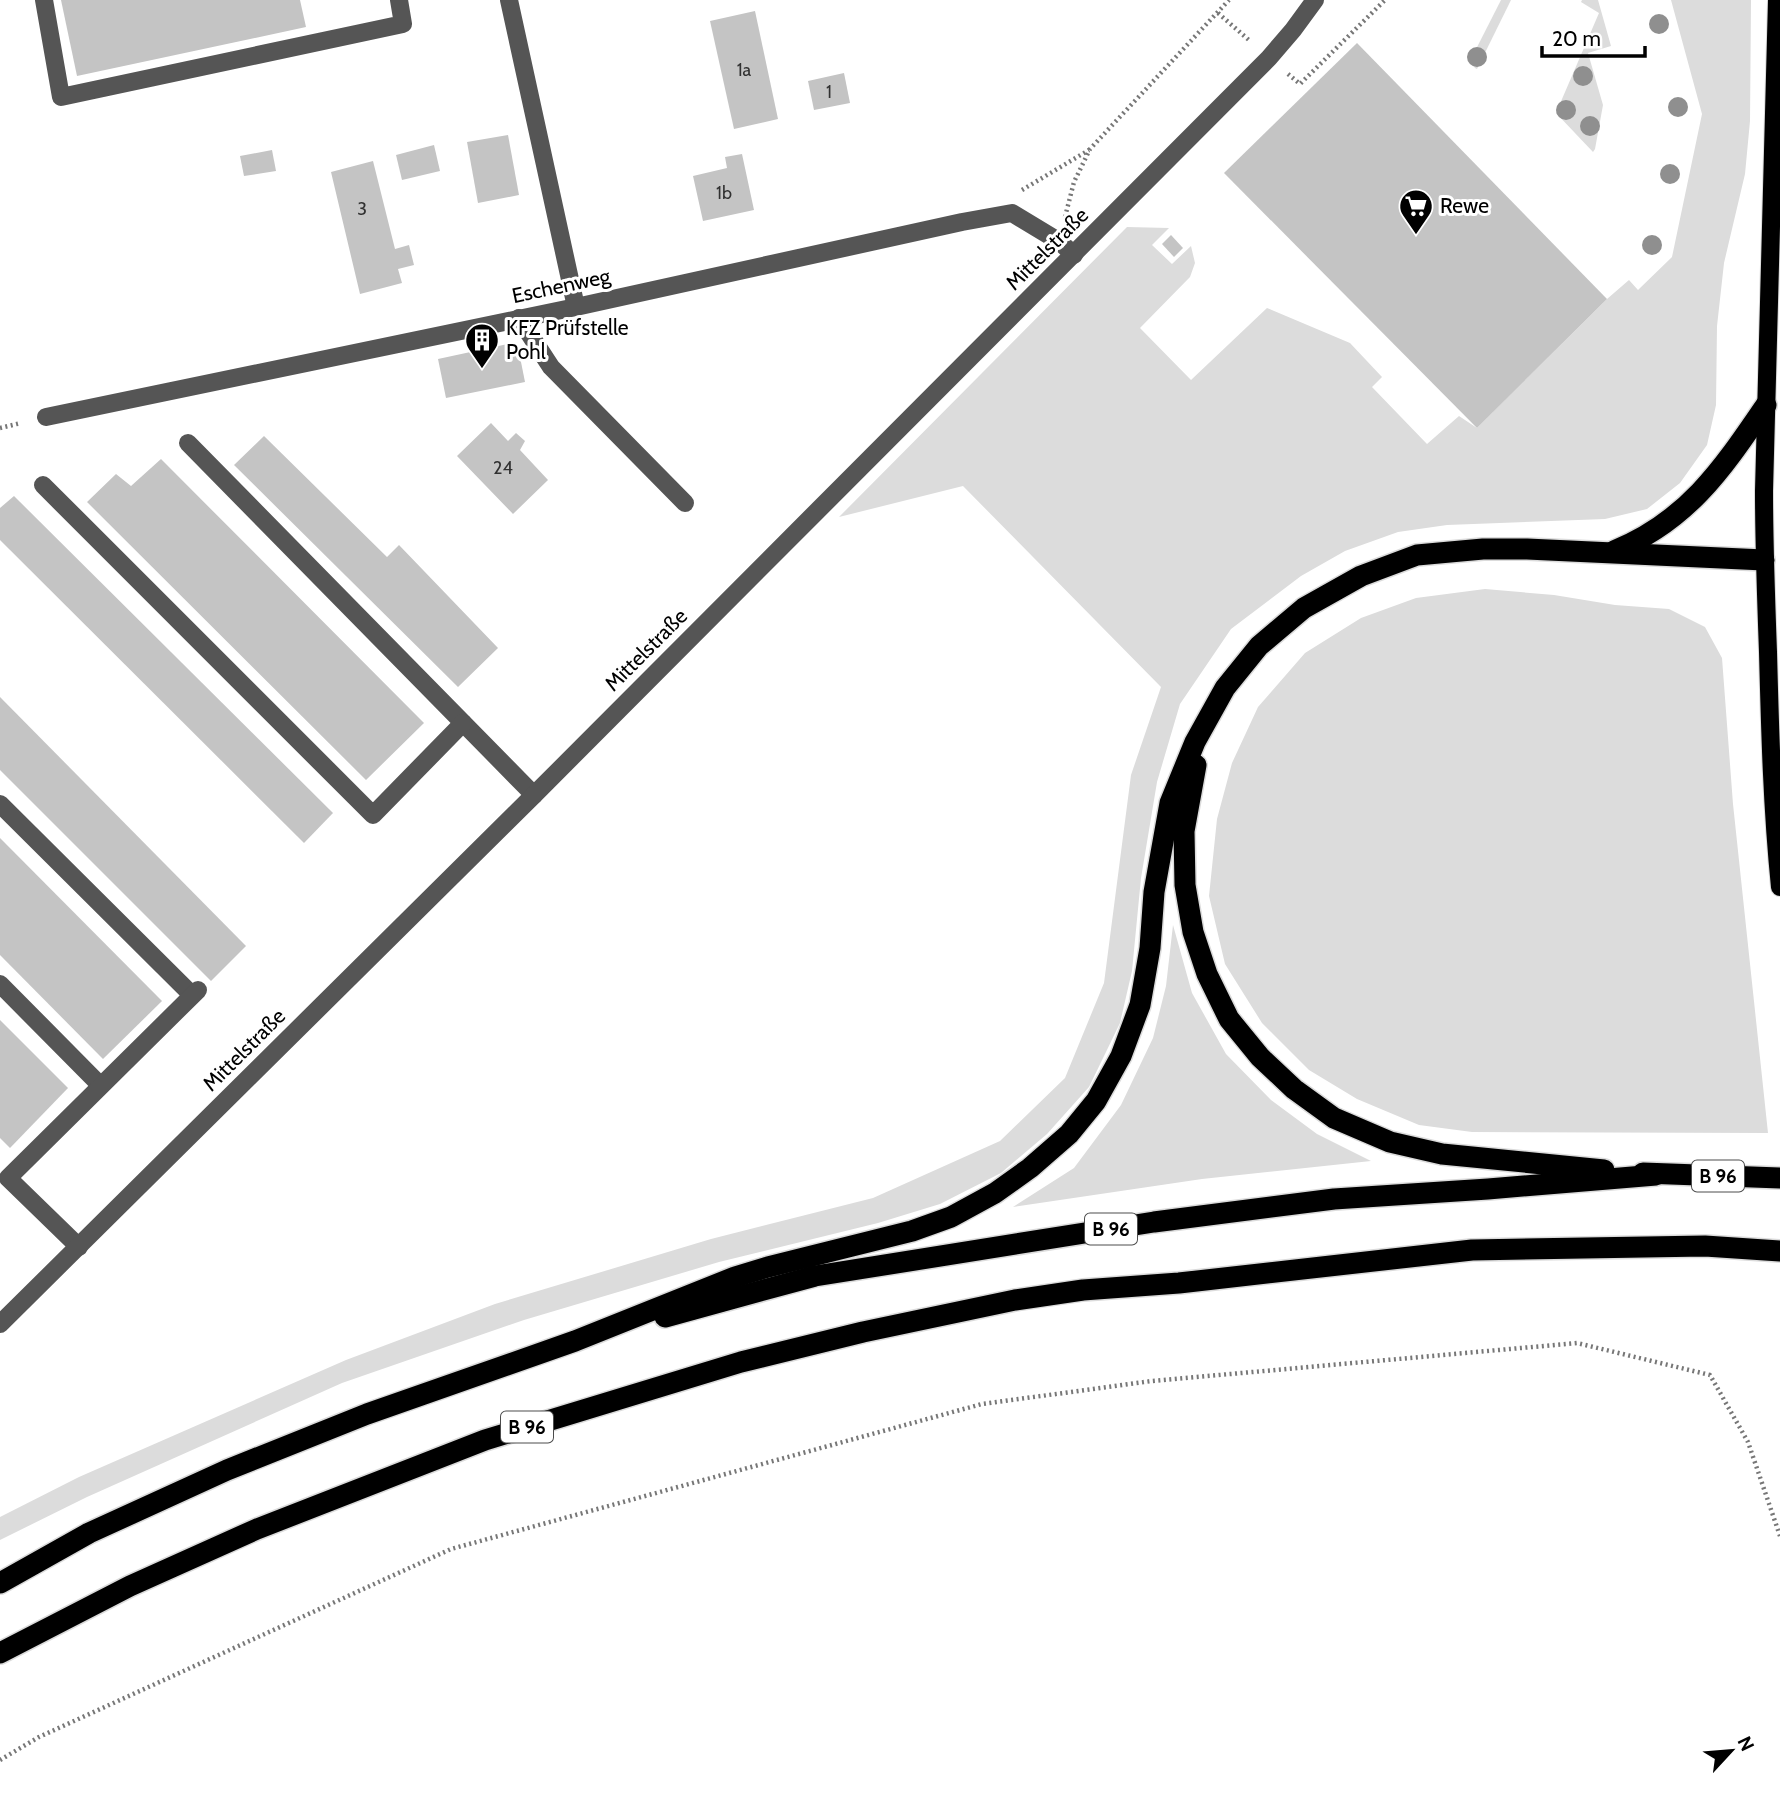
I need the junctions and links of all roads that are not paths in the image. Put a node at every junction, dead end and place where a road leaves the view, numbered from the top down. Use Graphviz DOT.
graph roads {
  1 [pos="44,0"];
  2 [pos="399,0"];
  3 [pos="509,0"];
  4 [pos="1315,0"];
  5 [pos="1777,0"];
  6 [pos="1074,255"];
  7 [pos="576,307"];
  8 [pos="519,318"];
  9 [pos="1766,405"];
  10 [pos="46,417"];
  11 [pos="188,443"];
  12 [pos="43,485"];
  13 [pos="685,503"];
  14 [pos="1609,553"];
  15 [pos="1772,561"];
  16 [pos="1225,688"];
  17 [pos="463,723"];
  18 [pos="534,795"];
  19 [pos="0,804"];
  20 [pos="1780,887"];
  21 [pos="0,984"];
  22 [pos="100,1085"];
  23 [pos="1656,1175"];
  24 [pos="3,1178"];
  25 [pos="1780,1178"];
  26 [pos="79,1247"];
  27 [pos="1780,1251"];
  28 [pos="0,1324"];
  29 [pos="575,1341"];
  30 [pos="0,1583"];
  31 [pos="0,1653"];
  1 -- 2 [label="street"];
  3 -- 7 [label="street"];
  4 -- 6 [label="street, Mittelstraße"];
  5 -- 9 [label="main road"];
  6 -- 7 [label="street, Eschenweg"];
  6 -- 18 [label="street, Mittelstraße"];
  7 -- 8 [label="street, Eschenweg"];
  8 -- 10 [label="street, Eschenweg"];
  8 -- 13 [label="street"];
  9 -- 14 [label="highway"];
  9 -- 15 [label="main road"];
  11 -- 17 [label="street"];
  12 -- 17 [label="street"];
  14 -- 15 [label="highway"];
  14 -- 16 [label="highway"];
  15 -- 20 [label="main road"];
  16 -- 23 [label="highway"];
  16 -- 29 [label="highway"];
  17 -- 18 [label="street"];
  18 -- 26 [label="street, Mittelstraße"];
  19 -- 22 [label="street"];
  21 -- 22 [label="street"];
  22 -- 24 [label="street"];
  23 -- 25 [label="highway, B 96"];
  23 -- 29 [label="highway, B 96"];
  24 -- 26 [label="street"];
  26 -- 28 [label="street, Mittelstraße"];
  27 -- 31 [label="highway, B 96"];
  29 -- 30 [label="highway, B 96"];
}
